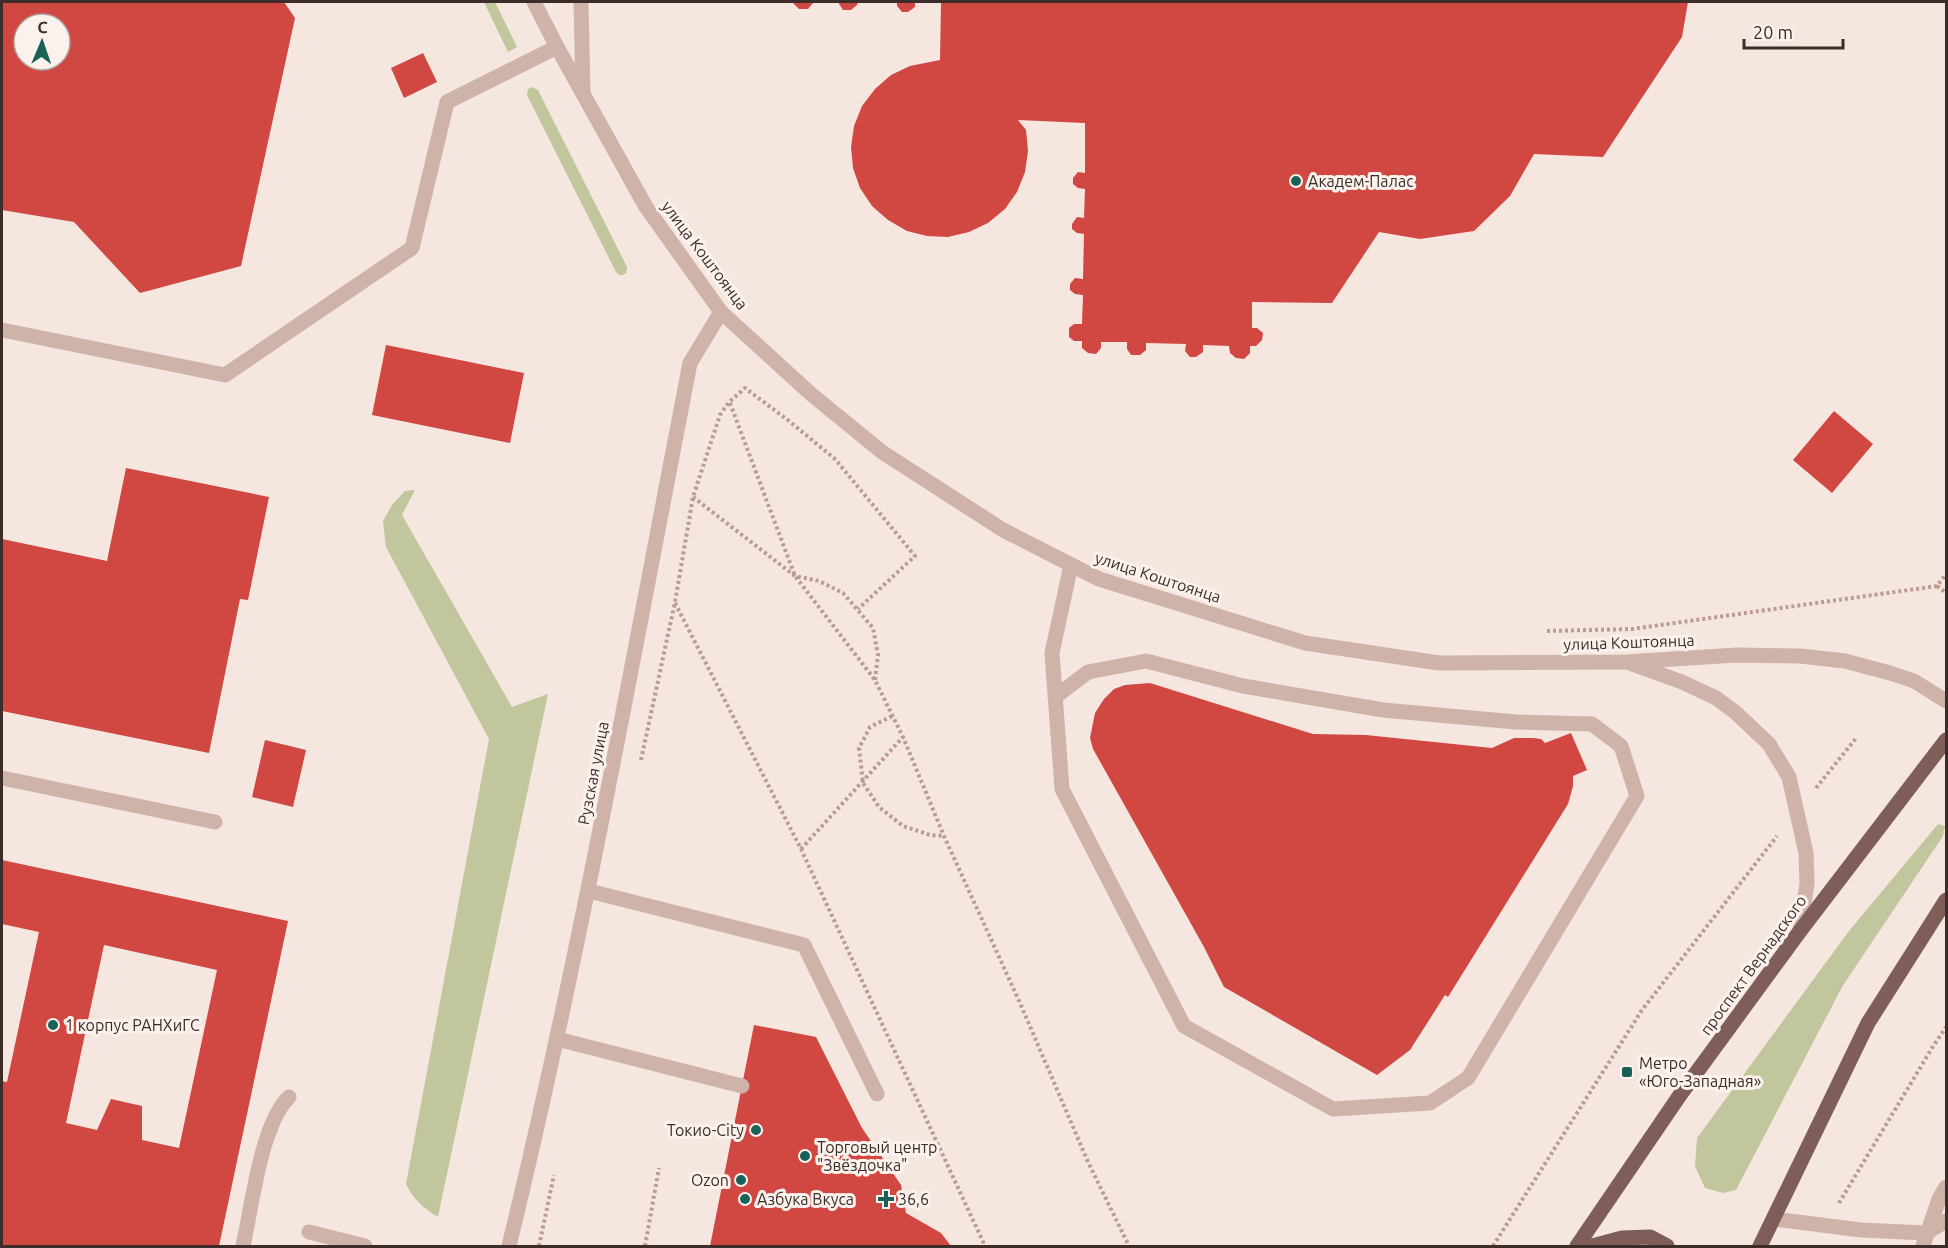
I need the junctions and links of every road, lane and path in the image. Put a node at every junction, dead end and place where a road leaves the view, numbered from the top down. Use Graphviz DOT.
graph roads {
  1 [pos="534,2"];
  2 [pos="581,2"];
  3 [pos="557,47"];
  4 [pos="583,95"];
  5 [pos="721,312"];
  6 [pos="2,330"];
  7 [pos="729,402"];
  8 [pos="693,497"];
  9 [pos="1071,565"];
  10 [pos="1947,574"];
  11 [pos="795,576"];
  12 [pos="1937,586"];
  13 [pos="1947,593"];
  14 [pos="858,609"];
  15 [pos="1547,631"];
  16 [pos="1626,662"];
  17 [pos="875,680"];
  18 [pos="1055,697"];
  19 [pos="1947,701"];
  20 [pos="892,716"];
  21 [pos="903,737"];
  22 [pos="1857,737"];
  23 [pos="1947,740"];
  24 [pos="2,778"];
  25 [pos="863,783"];
  26 [pos="1797,811"];
  27 [pos="214,822"];
  28 [pos="944,836"];
  29 [pos="801,849"];
  30 [pos="589,891"];
  31 [pos="1947,900"];
  32 [pos="1800,931"];
  33 [pos="1947,1027"];
  34 [pos="557,1039"];
  35 [pos="742,1086"];
  36 [pos="877,1094"];
  37 [pos="289,1097"];
  38 [pos="659,1168"];
  39 [pos="1947,1187"];
  40 [pos="1774,1219"];
  41 [pos="1947,1221"];
  42 [pos="1827,1224"];
  43 [pos="309,1232"];
  44 [pos="1925,1240"];
  45 [pos="243,1246"];
  46 [pos="366,1246"];
  47 [pos="509,1246"];
  48 [pos="645,1246"];
  49 [pos="985,1246"];
  50 [pos="1129,1246"];
  51 [pos="1493,1246"];
  52 [pos="1577,1246"];
  53 [pos="1592,1246"];
  54 [pos="1667,1246"];
  55 [pos="1760,1246"];
  1 -- 3 [label="street, улица Коштоянца"];
  2 -- 4 [label="street"];
  3 -- 4 [label="street, улица Коштоянца"];
  3 -- 6 [label="street"];
  4 -- 5 [label="street, улица Коштоянца"];
  5 -- 9 [label="street, улица Коштоянца"];
  5 -- 30 [label="street, Рузская улица"];
  7 -- 8 [label="path"];
  7 -- 11 [label="path"];
  7 -- 14 [label="path"];
  8 -- 11 [label="path"];
  8 -- 29 [label="path"];
  9 -- 16 [label="street, улица Коштоянца"];
  9 -- 18 [label="street"];
  10 -- 12 [label="path"];
  11 -- 14 [label="path"];
  11 -- 17 [label="path"];
  12 -- 13 [label="path"];
  12 -- 15 [label="path"];
  14 -- 17 [label="path"];
  16 -- 19 [label="street, улица Коштоянца"];
  16 -- 26 [label="street"];
  17 -- 20 [label="path"];
  18 -- 18 [label="street"];
  20 -- 21 [label="path"];
  20 -- 25 [label="path"];
  21 -- 25 [label="path"];
  21 -- 28 [label="path"];
  22 -- 26 [label="path"];
  23 -- 32 [label="main road, проспект Вернадского"];
  24 -- 27 [label="street"];
  25 -- 28 [label="path"];
  25 -- 29 [label="path"];
  26 -- 32 [label="street"];
  26 -- 51 [label="path"];
  28 -- 50 [label="path"];
  29 -- 49 [label="path"];
  30 -- 34 [label="street, Рузская улица"];
  30 -- 36 [label="street"];
  31 -- 40 [label="main road"];
  32 -- 52 [label="main road, проспект Вернадского"];
  33 -- 42 [label="path"];
  34 -- 35 [label="street"];
  34 -- 47 [label="street, Рузская улица"];
  37 -- 45 [label="street"];
  38 -- 48 [label="path"];
  39 -- 44 [label="street"];
  40 -- 42 [label="street"];
  40 -- 55 [label="main road"];
  41 -- 44 [label="street"];
  42 -- 44 [label="street"];
  43 -- 46 [label="street"];
  53 -- 54 [label="main road"];
}
